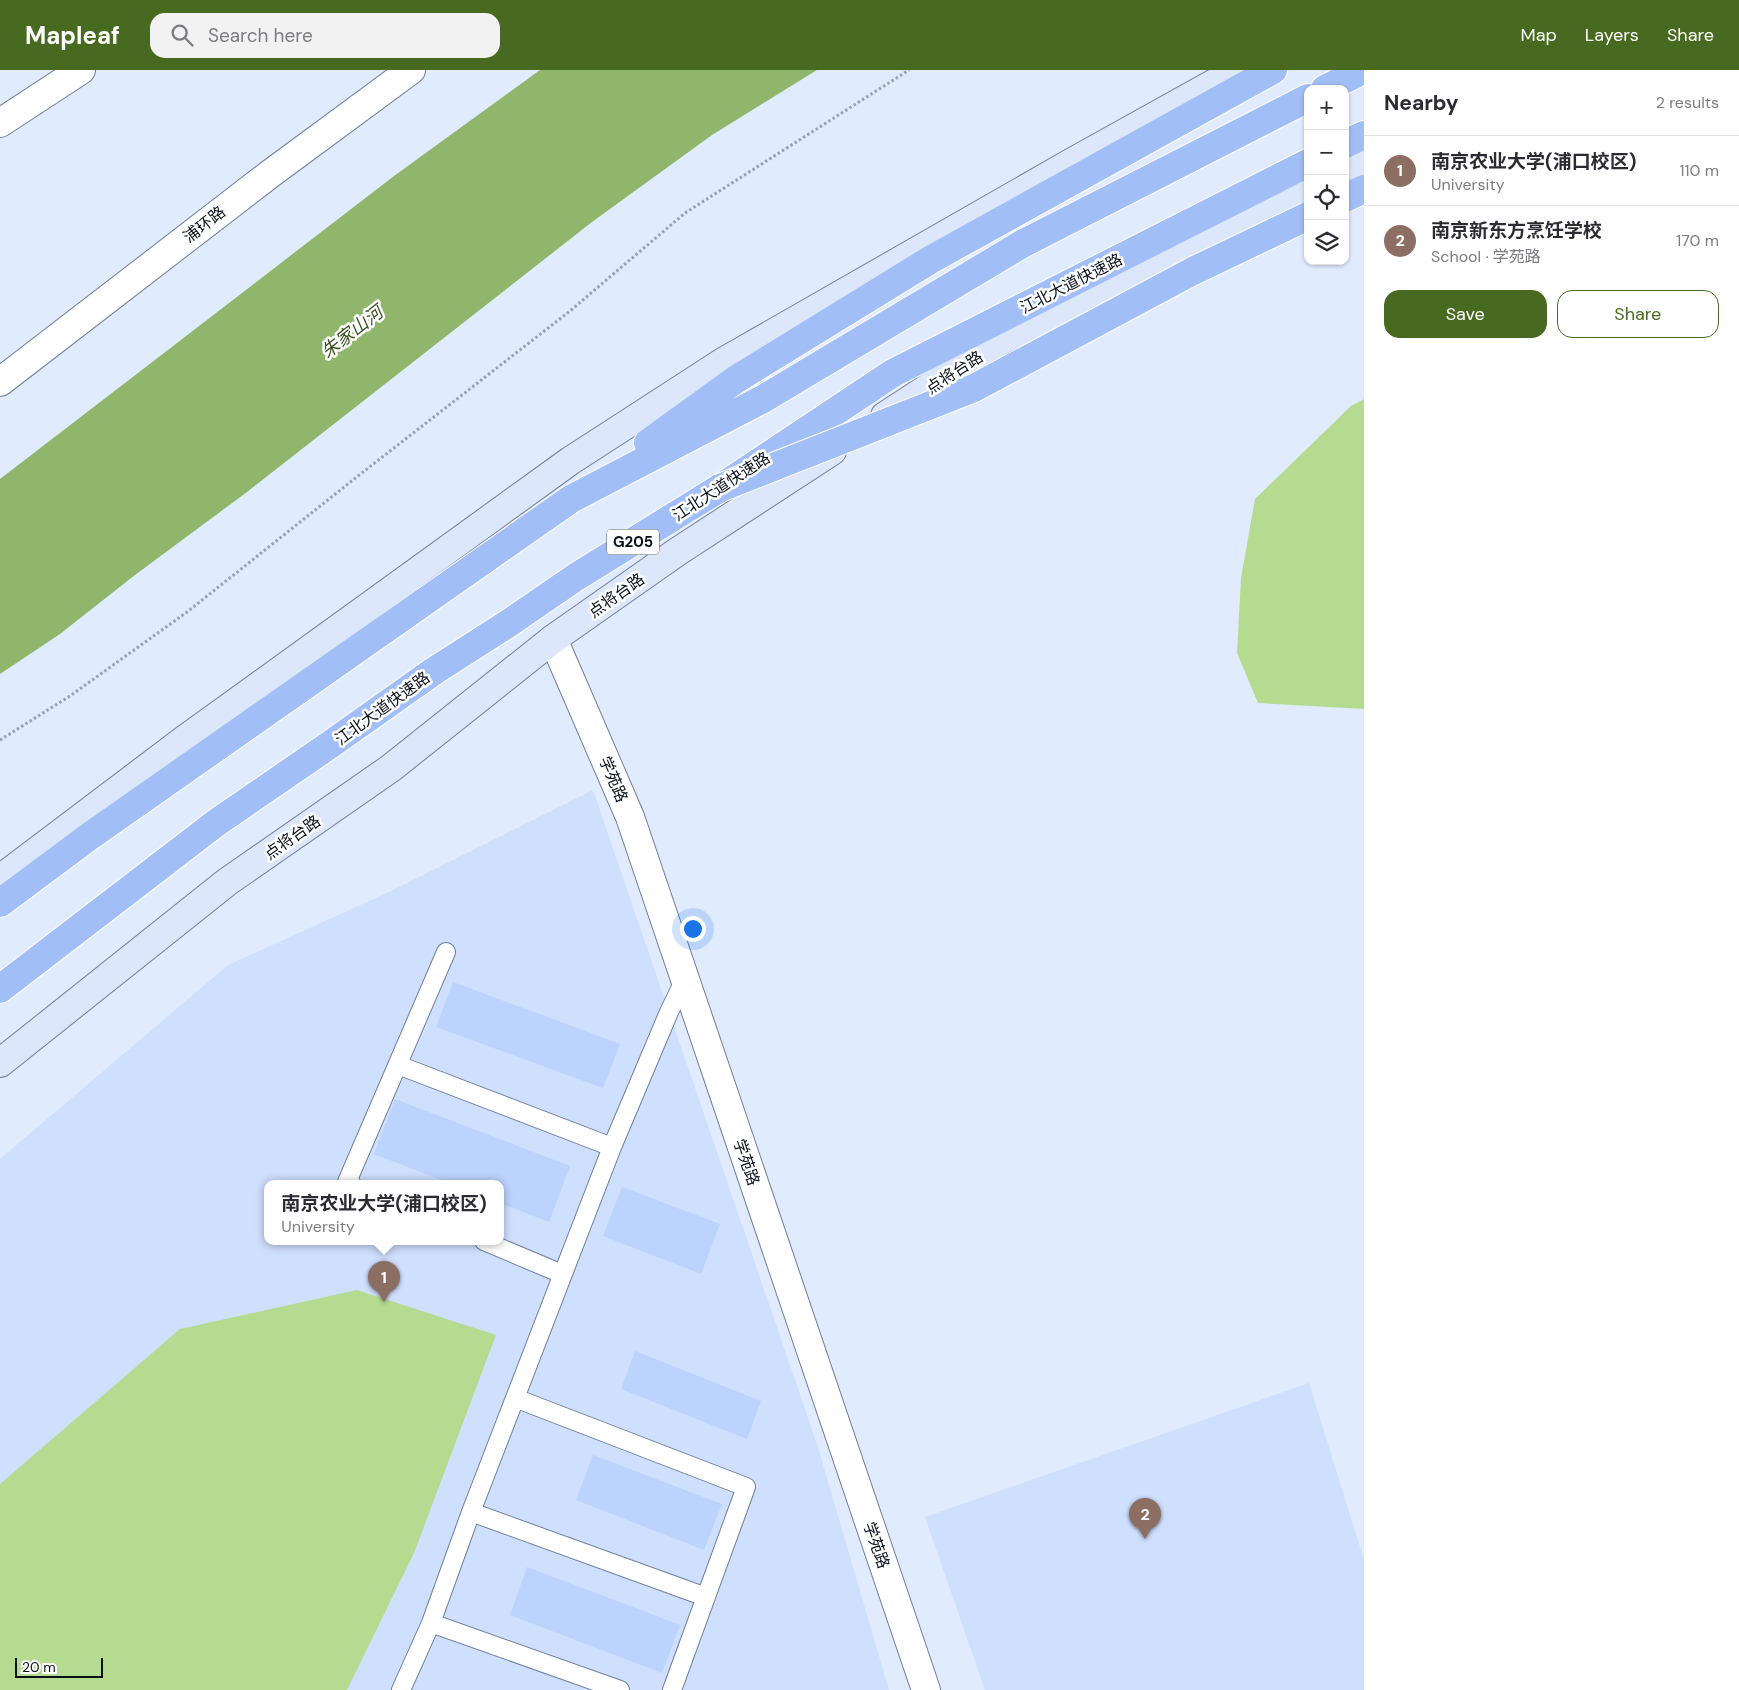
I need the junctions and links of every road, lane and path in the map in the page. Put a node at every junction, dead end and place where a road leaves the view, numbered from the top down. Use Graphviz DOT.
graph roads {
  1 [pos="81,70"];
  2 [pos="411,70"];
  3 [pos="909,70"];
  4 [pos="1238,70"];
  5 [pos="1273,70"];
  6 [pos="1363,70"];
  7 [pos="1333,85"];
  8 [pos="1304,100"];
  9 [pos="0,122"];
  10 [pos="1364,135"];
  11 [pos="1349,142"];
  12 [pos="1364,160"];
  13 [pos="1304,165"];
  14 [pos="1349,167"];
  15 [pos="1364,189"];
  16 [pos="1304,190"];
  17 [pos="1349,196"];
  18 [pos="1304,218"];
  19 [pos="0,382"];
  20 [pos="720,488"];
  21 [pos="571,499"];
  22 [pos="553,639"];
  23 [pos="0,740"];
  24 [pos="0,879"];
  25 [pos="0,903"];
  26 [pos="446,952"];
  27 [pos="685,979"];
  28 [pos="0,989"];
  29 [pos="0,1063"];
  30 [pos="398,1065"];
  31 [pos="612,1147"];
  32 [pos="348,1180"];
  33 [pos="493,1245"];
  34 [pos="562,1274"];
  35 [pos="515,1398"];
  36 [pos="471,1512"];
  37 [pos="706,1597"];
  38 [pos="431,1622"];
  39 [pos="401,1690"];
  40 [pos="620,1690"];
  41 [pos="672,1690"];
  42 [pos="926,1690"];
  1 -- 9 [label="street"];
  2 -- 19 [label="street, 浦环路"];
  3 -- 23 [label="path"];
  4 -- 24 [label="main road"];
  5 -- 21 [label="highway"];
  6 -- 7 [label="highway"];
  8 -- 21 [label="highway"];
  10 -- 11 [label="highway"];
  12 -- 14 [label="main road"];
  13 -- 20 [label="highway, 江北大道快速路 / G205, bridge"];
  15 -- 17 [label="highway"];
  16 -- 22 [label="main road, 点将台路"];
  18 -- 20 [label="highway, bridge"];
  20 -- 28 [label="highway, 江北大道快速路 / G205"];
  21 -- 25 [label="highway"];
  22 -- 27 [label="street, 学苑路"];
  22 -- 29 [label="main road, 点将台路"];
  26 -- 30 [label="lane"];
  27 -- 31 [label="lane"];
  27 -- 42 [label="street, 学苑路"];
  30 -- 31 [label="lane"];
  30 -- 32 [label="lane"];
  31 -- 34 [label="lane"];
  33 -- 34 [label="lane"];
  34 -- 35 [label="lane"];
  35 -- 36 [label="lane"];
  35 -- 37 [label="lane"];
  36 -- 37 [label="lane"];
  36 -- 38 [label="lane"];
  37 -- 41 [label="lane"];
  38 -- 39 [label="lane"];
  38 -- 40 [label="lane"];
}
